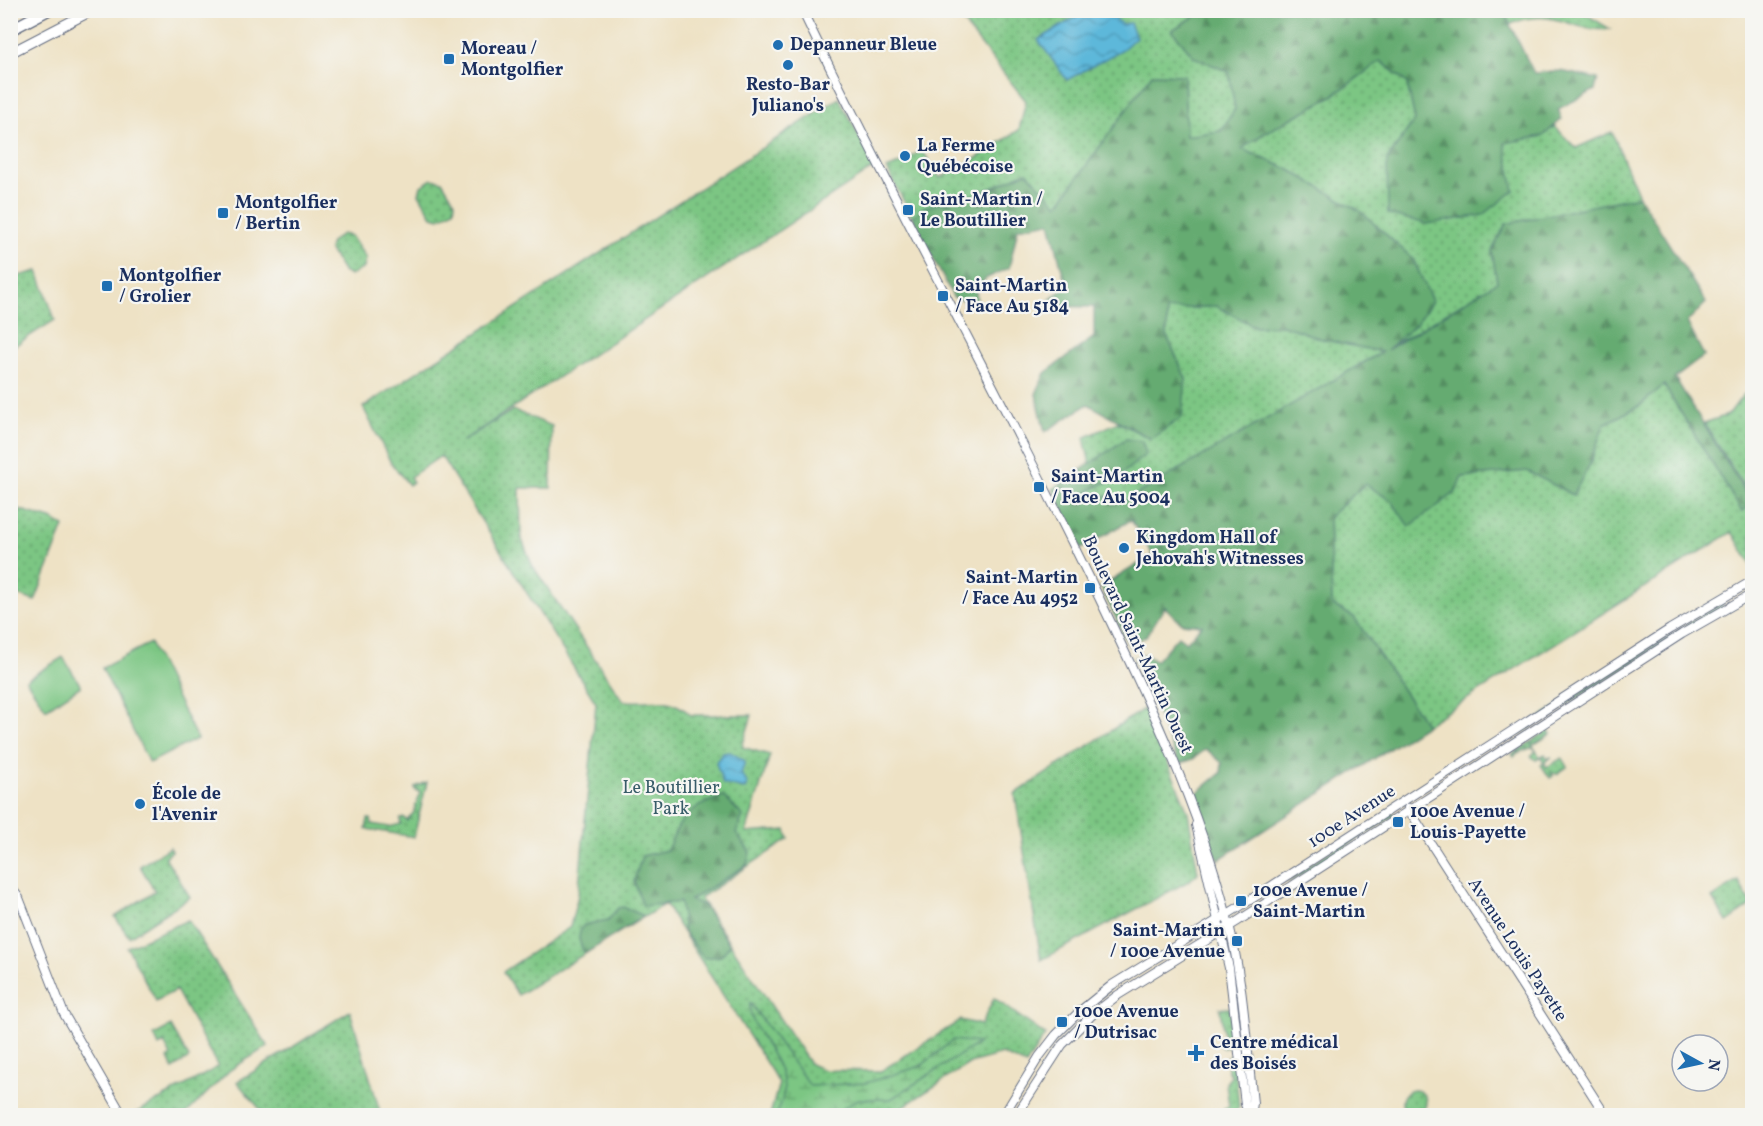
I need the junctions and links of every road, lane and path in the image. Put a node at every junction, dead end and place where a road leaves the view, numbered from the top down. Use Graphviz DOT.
graph roads {
  1 [pos="48,10"];
  2 [pos="93,10"];
  3 [pos="802,10"];
  4 [pos="10,30"];
  5 [pos="10,53"];
  6 [pos="1752,581"];
  7 [pos="1752,594"];
  8 [pos="1404,801"];
  9 [pos="1409,810"];
  10 [pos="1194,813"];
  11 [pos="10,886"];
  12 [pos="1227,914"];
  13 [pos="1218,919"];
  14 [pos="1225,928"];
  15 [pos="123,1116"];
  16 [pos="1003,1116"];
  17 [pos="1016,1116"];
  18 [pos="1250,1116"];
  19 [pos="1606,1116"];
  1 -- 4 [label="highway"];
  2 -- 5 [label="main road"];
  3 -- 10 [label="main road, Boulevard Saint-Martin Ouest"];
  6 -- 8 [label="street, 100e Avenue"];
  7 -- 9 [label="street, 100e Avenue"];
  8 -- 9 [label="street, Avenue Louis Payette"];
  8 -- 12 [label="street, 100e Avenue"];
  9 -- 14 [label="street, 100e Avenue"];
  9 -- 19 [label="street, Avenue Louis Payette"];
  10 -- 12 [label="main road, Boulevard Saint-Martin Ouest"];
  10 -- 13 [label="main road, Boulevard Saint-Martin Ouest"];
  11 -- 15 [label="street"];
  12 -- 13 [label="street, 100e Avenue"];
  12 -- 14 [label="main road, Boulevard Saint-Martin Ouest"];
  13 -- 14 [label="main road, Boulevard Saint-Martin Ouest"];
  13 -- 16 [label="street, 100e Avenue"];
  14 -- 17 [label="street, 100e Avenue"];
  14 -- 18 [label="main road, Boulevard Saint-Martin Ouest"];
}
